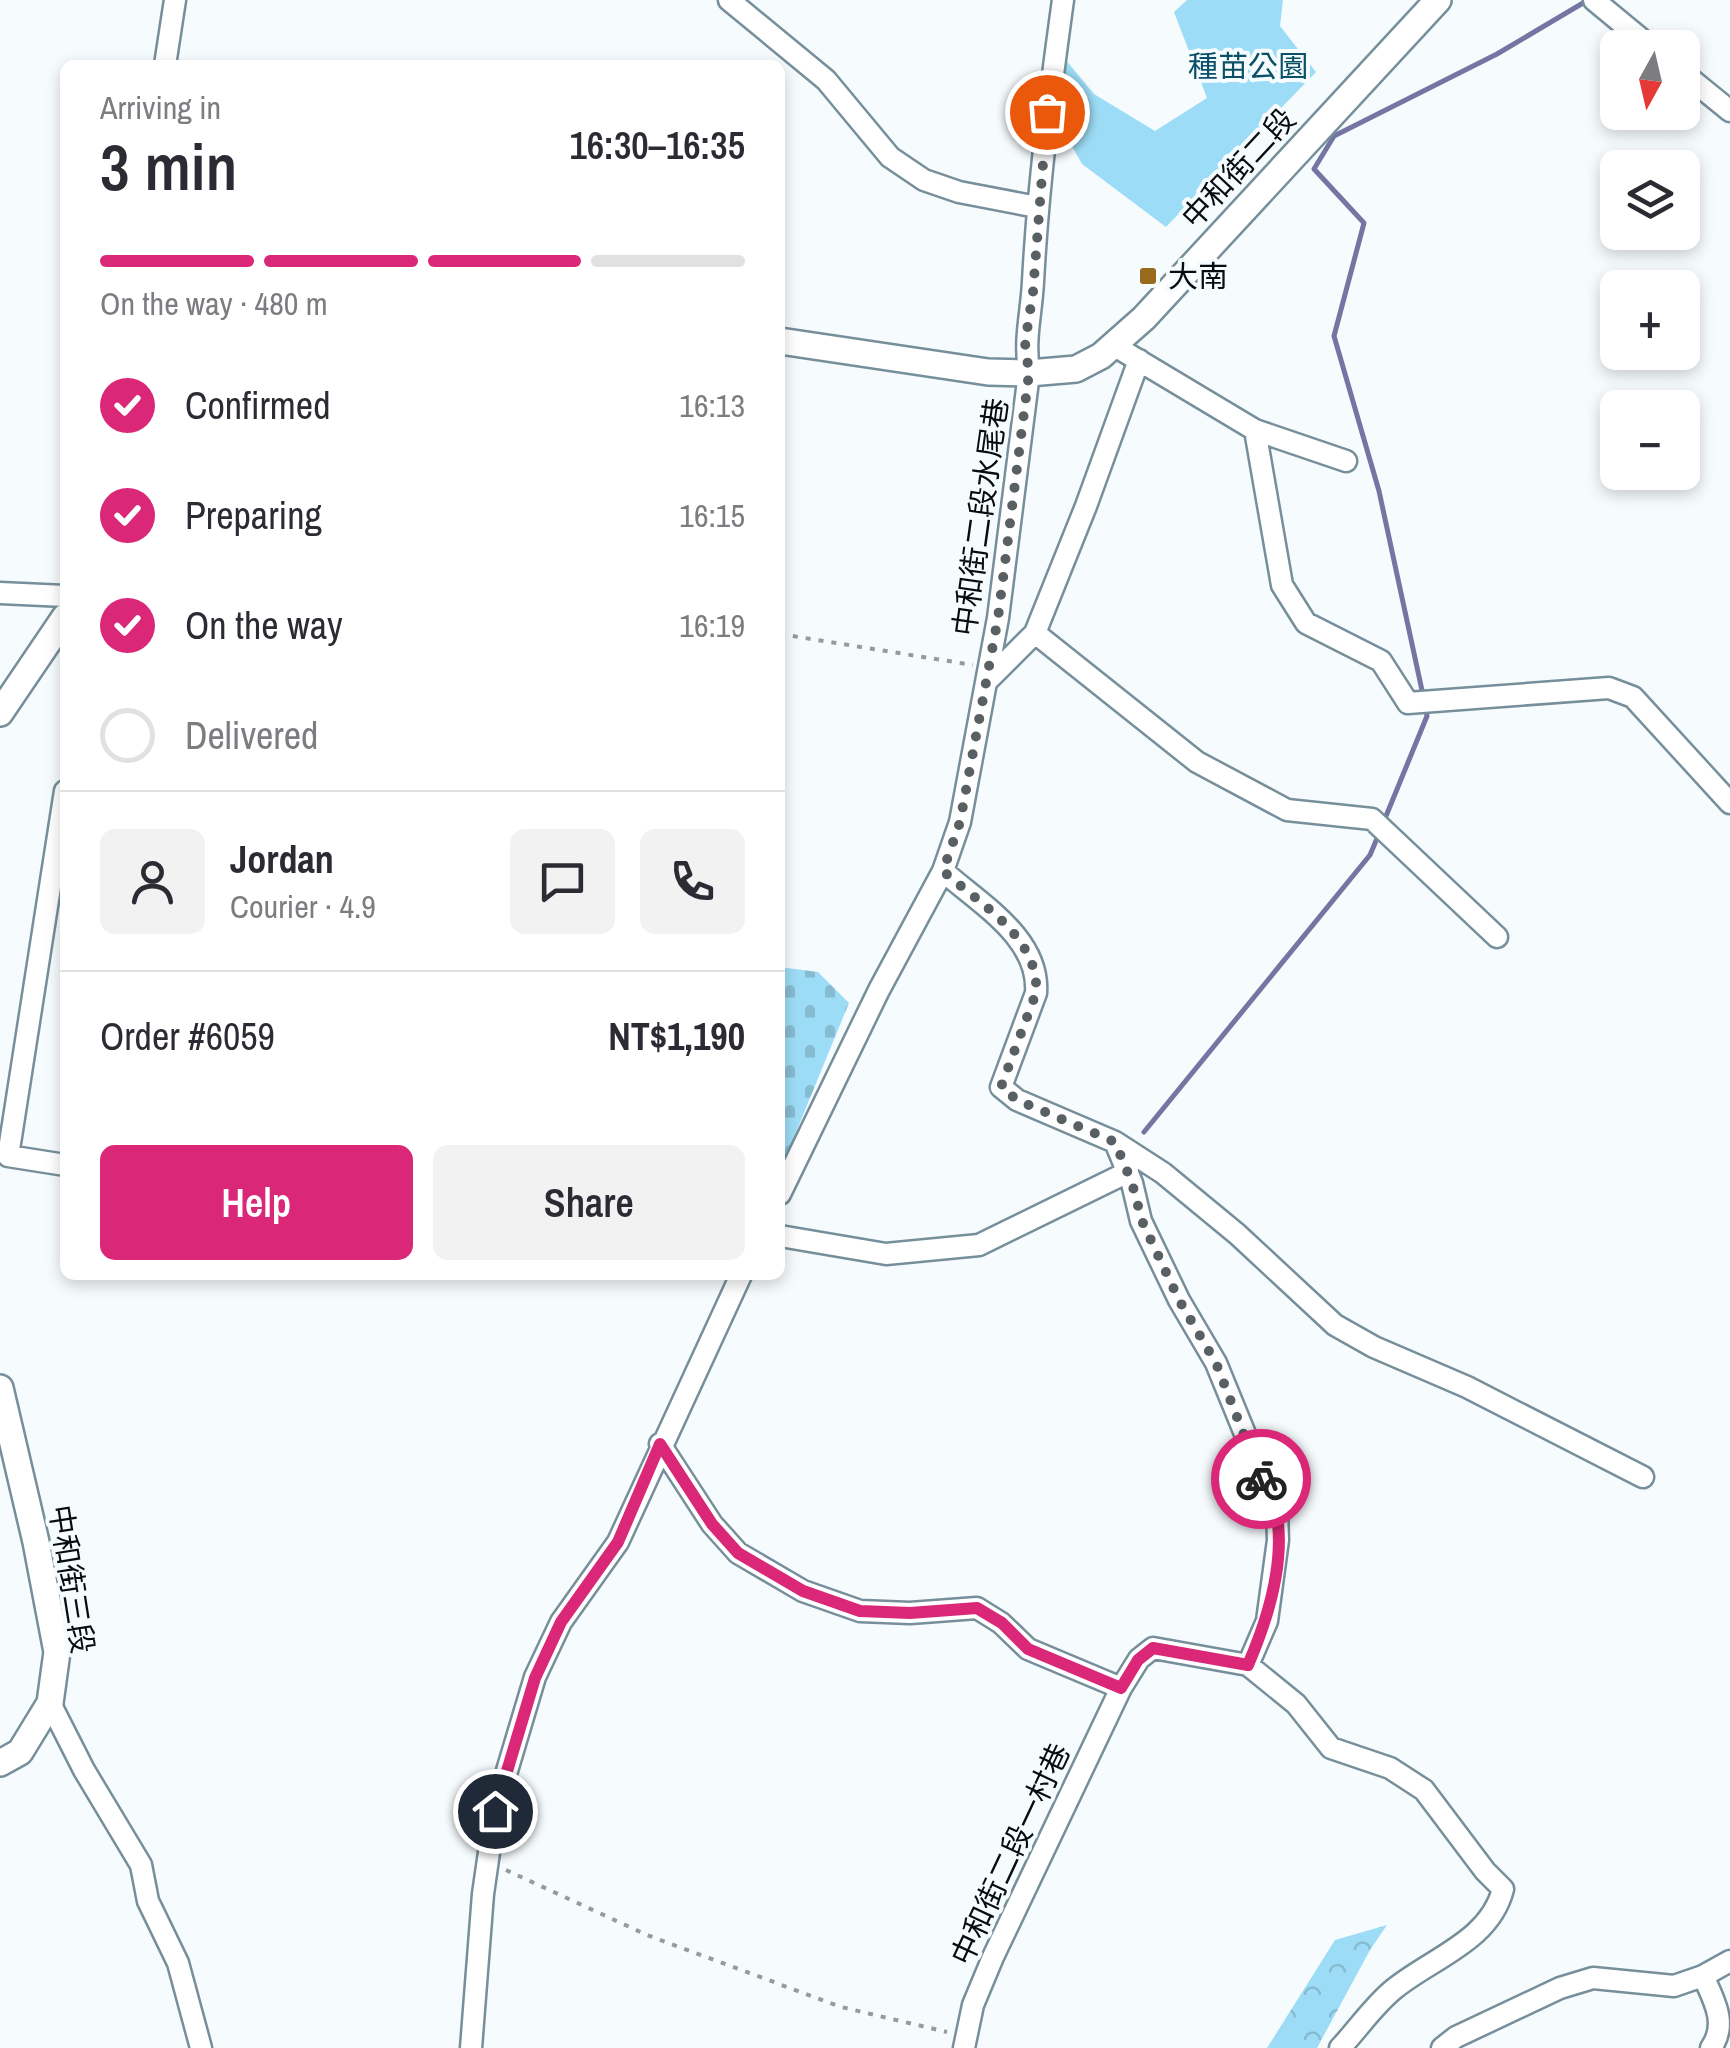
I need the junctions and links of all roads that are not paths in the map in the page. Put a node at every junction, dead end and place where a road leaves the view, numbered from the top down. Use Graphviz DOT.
graph roads {
  1 [pos="174,0"];
  2 [pos="729,0"];
  3 [pos="1063,0"];
  4 [pos="1438,0"];
  5 [pos="1594,0"];
  6 [pos="1630,30"];
  7 [pos="166,60"];
  8 [pos="1700,87"];
  9 [pos="1730,111"];
  10 [pos="1037,208"];
  11 [pos="785,342"];
  12 [pos="1114,345"];
  13 [pos="1138,360"];
  14 [pos="1029,373"];
  15 [pos="1255,430"];
  16 [pos="1346,461"];
  17 [pos="0,593"];
  18 [pos="60,596"];
  19 [pos="60,624"];
  20 [pos="1035,633"];
  21 [pos="988,674"];
  22 [pos="0,712"];
  23 [pos="1730,803"];
  24 [pos="60,824"];
  25 [pos="943,871"];
  26 [pos="1497,937"];
  27 [pos="1115,1142"];
  28 [pos="60,1164"];
  29 [pos="1128,1172"];
  30 [pos="785,1184"];
  31 [pos="785,1237"];
  32 [pos="739,1280"];
  33 [pos="0,1388"];
  34 [pos="660,1444"];
  35 [pos="1643,1477"];
  36 [pos="1248,1665"];
  37 [pos="1121,1688"];
  38 [pos="50,1703"];
  39 [pos="0,1763"];
  40 [pos="1730,1961"];
  41 [pos="1703,1976"];
  42 [pos="965,2042"];
  43 [pos="200,2048"];
  44 [pos="471,2048"];
  45 [pos="1340,2048"];
  46 [pos="1442,2048"];
  47 [pos="1711,2048"];
  1 -- 7 [label="street"];
  2 -- 10 [label="street"];
  3 -- 10 [label="street, 中和街二段水尾巷"];
  4 -- 12 [label="main road, 中和街二段"];
  5 -- 6 [label="street"];
  8 -- 9 [label="street"];
  10 -- 14 [label="street, 中和街二段水尾巷"];
  11 -- 14 [label="main road, 中和街二段"];
  12 -- 13 [label="street"];
  12 -- 14 [label="main road, 中和街二段"];
  13 -- 15 [label="street"];
  13 -- 20 [label="street"];
  14 -- 21 [label="street, 中和街二段水尾巷"];
  15 -- 16 [label="street"];
  15 -- 23 [label="street"];
  17 -- 18 [label="street"];
  19 -- 22 [label="main road"];
  20 -- 21 [label="street"];
  20 -- 26 [label="street"];
  21 -- 25 [label="street, 中和街二段水尾巷"];
  24 -- 28 [label="street"];
  25 -- 27 [label="street"];
  25 -- 30 [label="street, 中和街二段水尾巷"];
  27 -- 29 [label="street"];
  27 -- 35 [label="street"];
  29 -- 31 [label="street"];
  29 -- 36 [label="street"];
  32 -- 34 [label="street"];
  33 -- 38 [label="main road, 中和街三段"];
  34 -- 37 [label="street"];
  34 -- 44 [label="street"];
  36 -- 37 [label="street"];
  36 -- 45 [label="street"];
  37 -- 42 [label="street, 中和街二段一村巷"];
  38 -- 39 [label="main road, 中和街三段"];
  38 -- 43 [label="street"];
  40 -- 41 [label="street"];
  41 -- 46 [label="street"];
  41 -- 47 [label="street"];
}
